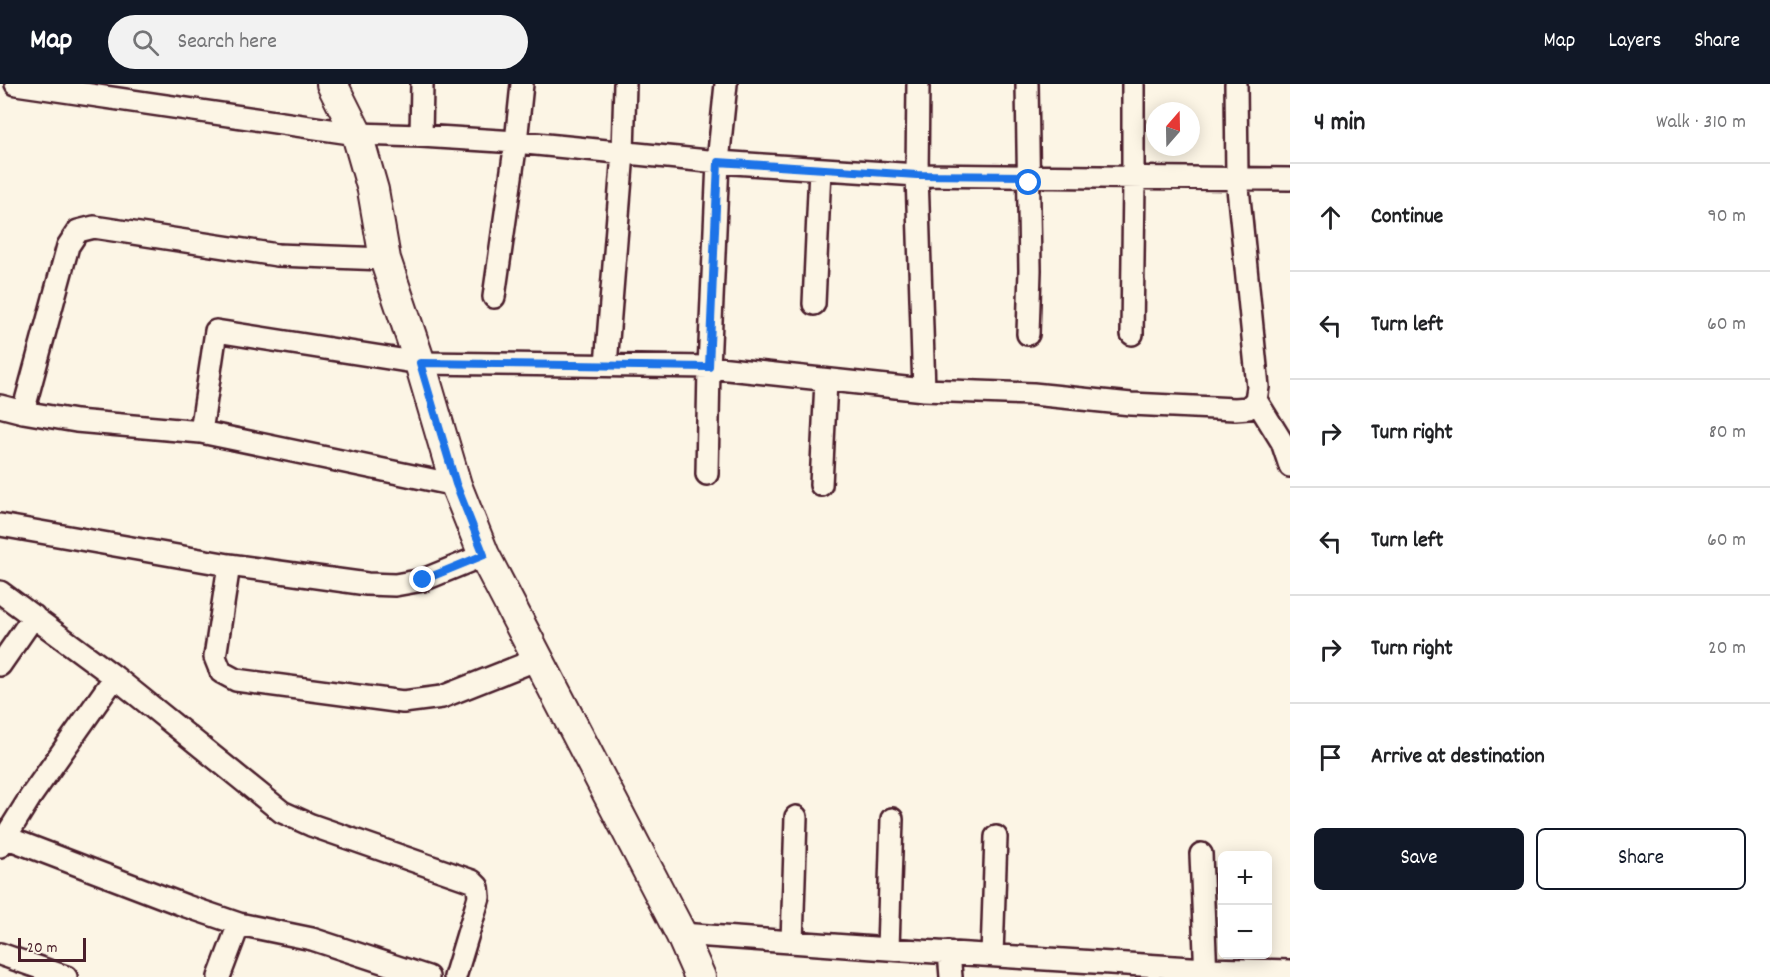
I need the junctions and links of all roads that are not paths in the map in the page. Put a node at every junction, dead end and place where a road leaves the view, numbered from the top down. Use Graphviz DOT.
graph roads {
  1 [pos="16,84"];
  2 [pos="332,84"];
  3 [pos="422,84"];
  4 [pos="522,84"];
  5 [pos="625,84"];
  6 [pos="726,84"];
  7 [pos="918,84"];
  8 [pos="1027,84"];
  9 [pos="1133,84"];
  10 [pos="1236,84"];
  11 [pos="357,135"];
  12 [pos="421,135"];
  13 [pos="516,142"];
  14 [pos="623,153"];
  15 [pos="718,162"];
  16 [pos="820,169"];
  17 [pos="917,175"];
  18 [pos="1028,176"];
  19 [pos="1133,177"];
  20 [pos="1237,178"];
  21 [pos="1290,179"];
  22 [pos="385,259"];
  23 [pos="494,297"];
  24 [pos="814,304"];
  25 [pos="1028,334"];
  26 [pos="1132,334"];
  27 [pos="420,363"];
  28 [pos="606,365"];
  29 [pos="709,367"];
  30 [pos="826,381"];
  31 [pos="924,390"];
  32 [pos="1256,400"];
  33 [pos="0,406"];
  34 [pos="23,412"];
  35 [pos="201,432"];
  36 [pos="1290,466"];
  37 [pos="706,474"];
  38 [pos="456,484"];
  39 [pos="821,485"];
  40 [pos="0,525"];
  41 [pos="484,555"];
  42 [pos="229,565"];
  43 [pos="0,592"];
  44 [pos="34,616"];
  45 [pos="538,659"];
  46 [pos="0,665"];
  47 [pos="115,677"];
  48 [pos="796,817"];
  49 [pos="892,819"];
  50 [pos="996,837"];
  51 [pos="2,841"];
  52 [pos="1201,854"];
  53 [pos="239,924"];
  54 [pos="681,934"];
  55 [pos="792,942"];
  56 [pos="888,949"];
  57 [pos="949,952"];
  58 [pos="0,954"];
  59 [pos="992,955"];
  60 [pos="1290,971"];
  61 [pos="1206,973"];
  62 [pos="66,977"];
  63 [pos="219,977"];
  64 [pos="428,977"];
  65 [pos="455,977"];
  66 [pos="700,977"];
  67 [pos="951,977"];
  1 -- 11 [label="street"];
  2 -- 11 [label="street"];
  3 -- 12 [label="street"];
  4 -- 13 [label="street"];
  5 -- 14 [label="street"];
  6 -- 15 [label="street"];
  7 -- 17 [label="street"];
  8 -- 18 [label="street"];
  9 -- 19 [label="street"];
  10 -- 20 [label="street"];
  11 -- 12 [label="street"];
  11 -- 22 [label="street"];
  12 -- 13 [label="street"];
  13 -- 14 [label="street"];
  13 -- 23 [label="street"];
  14 -- 15 [label="street"];
  14 -- 28 [label="street"];
  15 -- 16 [label="street"];
  15 -- 29 [label="street"];
  16 -- 17 [label="street"];
  16 -- 24 [label="street"];
  17 -- 18 [label="street"];
  17 -- 31 [label="street"];
  18 -- 19 [label="street"];
  18 -- 25 [label="street"];
  19 -- 20 [label="street"];
  19 -- 26 [label="street"];
  20 -- 21 [label="street"];
  20 -- 32 [label="street"];
  22 -- 27 [label="street"];
  22 -- 34 [label="street"];
  27 -- 28 [label="street"];
  27 -- 35 [label="street"];
  27 -- 38 [label="street"];
  28 -- 29 [label="street"];
  29 -- 30 [label="street"];
  29 -- 37 [label="street"];
  30 -- 31 [label="street"];
  30 -- 39 [label="street"];
  31 -- 32 [label="street"];
  32 -- 36 [label="street"];
  33 -- 34 [label="street"];
  34 -- 35 [label="street"];
  35 -- 38 [label="street"];
  38 -- 41 [label="street"];
  40 -- 42 [label="street"];
  41 -- 42 [label="street"];
  41 -- 45 [label="street"];
  42 -- 45 [label="street"];
  43 -- 44 [label="street"];
  44 -- 46 [label="street"];
  44 -- 47 [label="street"];
  45 -- 54 [label="street"];
  47 -- 51 [label="street"];
  47 -- 65 [label="street"];
  48 -- 55 [label="street"];
  49 -- 56 [label="street"];
  50 -- 59 [label="street"];
  51 -- 53 [label="street"];
  52 -- 61 [label="street"];
  53 -- 63 [label="street"];
  53 -- 64 [label="street"];
  54 -- 55 [label="street"];
  54 -- 66 [label="street"];
  55 -- 56 [label="street"];
  56 -- 57 [label="street"];
  57 -- 59 [label="street"];
  57 -- 67 [label="street"];
  58 -- 62 [label="street"];
  59 -- 61 [label="street"];
  60 -- 61 [label="street"];
}
